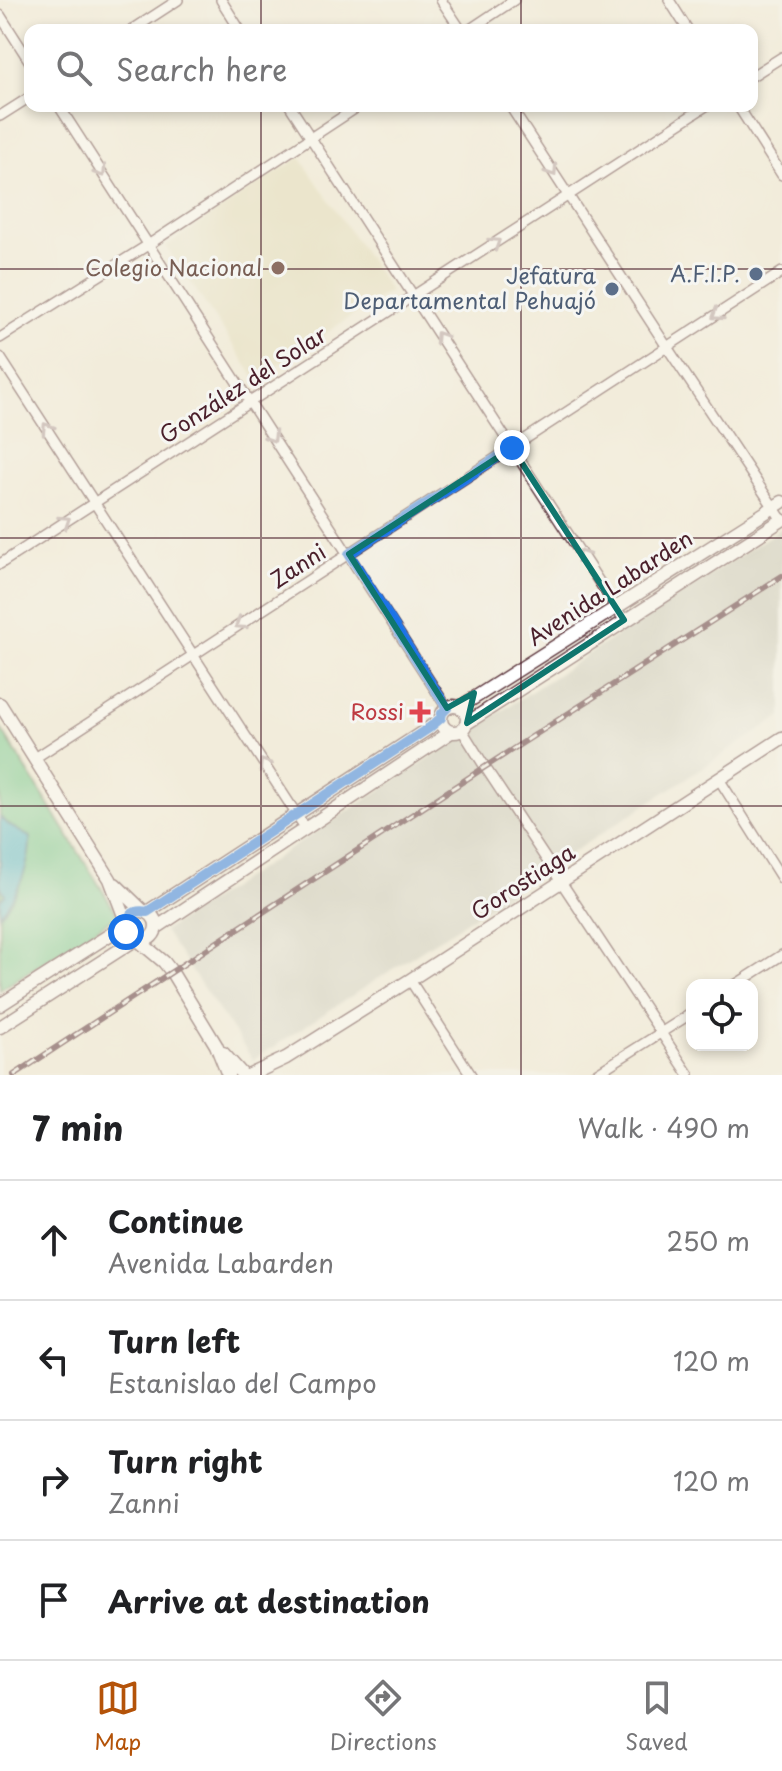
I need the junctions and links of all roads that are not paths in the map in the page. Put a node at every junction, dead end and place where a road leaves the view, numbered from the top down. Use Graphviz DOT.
graph roads {
  1 [pos="178,0"];
  2 [pos="221,0"];
  3 [pos="441,0"];
  4 [pos="514,0"];
  5 [pos="669,0"];
  6 [pos="0,15"];
  7 [pos="141,24"];
  8 [pos="236,24"];
  9 [pos="457,24"];
  10 [pos="478,24"];
  11 [pos="684,24"];
  12 [pos="24,53"];
  13 [pos="782,57"];
  14 [pos="758,72"];
  15 [pos="24,101"];
  16 [pos="63,112"];
  17 [pos="294,112"];
  18 [pos="350,112"];
  19 [pos="514,112"];
  20 [pos="697,112"];
  21 [pos="742,112"];
  22 [pos="0,116"];
  23 [pos="311,139"];
  24 [pos="782,175"];
  25 [pos="568,196"];
  26 [pos="148,245"];
  27 [pos="782,272"];
  28 [pos="413,296"];
  29 [pos="0,338"];
  30 [pos="667,347"];
  31 [pos="0,357"];
  32 [pos="249,402"];
  33 [pos="512,448"];
  34 [pos="95,502"];
  35 [pos="778,504"];
  36 [pos="782,520"];
  37 [pos="349,554"];
  38 [pos="0,564"];
  39 [pos="616,607"];
  40 [pos="624,620"];
  41 [pos="194,654"];
  42 [pos="0,704"];
  43 [pos="449,711"];
  44 [pos="460,728"];
  45 [pos="782,738"];
  46 [pos="35,758"];
  47 [pos="719,779"];
  48 [pos="297,814"];
  49 [pos="306,829"];
  50 [pos="110,879"];
  51 [pos="782,879"];
  52 [pos="561,881"];
  53 [pos="145,912"];
  54 [pos="126,923"];
  55 [pos="155,930"];
  56 [pos="137,941"];
  57 [pos="782,955"];
  58 [pos="164,962"];
  59 [pos="744,979"];
  60 [pos="410,980"];
  61 [pos="0,1005"];
  62 [pos="686,1017"];
  63 [pos="0,1027"];
  64 [pos="661,1033"];
  65 [pos="286,1058"];
  66 [pos="241,1075"];
  67 [pos="266,1075"];
  68 [pos="471,1075"];
  69 [pos="594,1075"];
  70 [pos="689,1075"];
  1 -- 7 [label="street"];
  2 -- 8 [label="street"];
  3 -- 9 [label="street"];
  4 -- 10 [label="street"];
  5 -- 11 [label="street"];
  6 -- 12 [label="street"];
  13 -- 14 [label="street"];
  15 -- 22 [label="street"];
  16 -- 26 [label="street, one-way"];
  17 -- 23 [label="street"];
  18 -- 23 [label="street"];
  19 -- 25 [label="street, one-way"];
  20 -- 25 [label="street, González del Solar"];
  21 -- 24 [label="street"];
  23 -- 26 [label="street"];
  23 -- 28 [label="street"];
  28 -- 25 [label="street, González del Solar, one-way"];
  25 -- 30 [label="street"];
  26 -- 29 [label="street"];
  26 -- 32 [label="street"];
  27 -- 30 [label="street, Zanni, one-way"];
  28 -- 32 [label="street, González del Solar"];
  33 -- 28 [label="street, one-way"];
  30 -- 33 [label="street, Zanni"];
  30 -- 35 [label="street"];
  34 -- 31 [label="street, one-way"];
  32 -- 34 [label="street, González del Solar"];
  32 -- 37 [label="street, one-way"];
  33 -- 37 [label="street, Zanni"];
  39 -- 33 [label="street, one-way"];
  38 -- 34 [label="street, González del Solar, one-way"];
  34 -- 41 [label="street"];
  35 -- 36 [label="street"];
  35 -- 39 [label="main road, Avenida Labarden"];
  36 -- 40 [label="main road, Avenida Labarden"];
  37 -- 41 [label="street, Zanni, one-way"];
  37 -- 43 [label="street"];
  39 -- 40 [label="street"];
  39 -- 43 [label="main road, Avenida Labarden"];
  40 -- 44 [label="main road, Avenida Labarden"];
  41 -- 46 [label="street, Zanni"];
  48 -- 41 [label="street, one-way"];
  42 -- 46 [label="main road"];
  43 -- 44 [label="main road"];
  43 -- 44 [label="main road"];
  43 -- 48 [label="main road, Avenida Labarden"];
  44 -- 49 [label="main road, Avenida Labarden"];
  44 -- 52 [label="street"];
  45 -- 47 [label="main road, Gorostiaga"];
  46 -- 50 [label="main road"];
  47 -- 51 [label="street"];
  47 -- 52 [label="main road, Gorostiaga"];
  48 -- 49 [label="street"];
  48 -- 53 [label="main road, Avenida Labarden"];
  49 -- 55 [label="main road, Avenida Labarden"];
  50 -- 53 [label="main road"];
  50 -- 54 [label="main road"];
  52 -- 60 [label="main road, Gorostiaga"];
  52 -- 64 [label="street"];
  53 -- 54 [label="main road"];
  53 -- 55 [label="main road"];
  54 -- 56 [label="main road"];
  54 -- 61 [label="main road"];
  55 -- 56 [label="main road"];
  55 -- 58 [label="main road"];
  56 -- 58 [label="main road"];
  56 -- 63 [label="main road"];
  57 -- 59 [label="street"];
  58 -- 66 [label="main road"];
  60 -- 65 [label="main road, Gorostiaga"];
  60 -- 68 [label="street"];
  62 -- 64 [label="street"];
  64 -- 69 [label="street"];
  64 -- 70 [label="street"];
  65 -- 66 [label="main road, Gorostiaga"];
  65 -- 67 [label="main road, Gorostiaga"];
}
